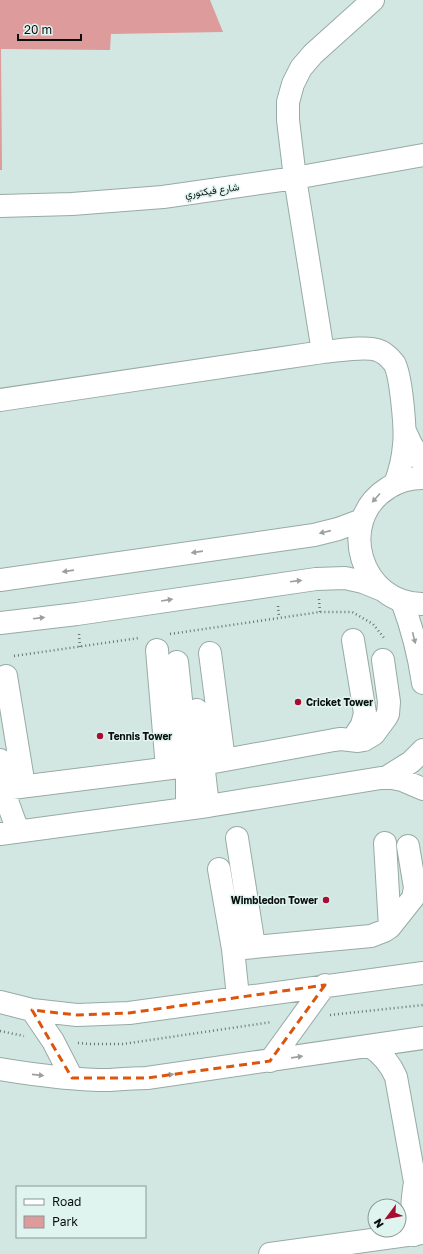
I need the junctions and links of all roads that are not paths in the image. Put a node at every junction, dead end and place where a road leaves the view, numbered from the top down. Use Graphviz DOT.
graph roads {
  1 [pos="373,0"];
  2 [pos="423,155"];
  3 [pos="295,178"];
  4 [pos="0,206"];
  5 [pos="322,352"];
  6 [pos="0,400"];
  7 [pos="405,430"];
  8 [pos="423,463"];
  9 [pos="423,478"];
  10 [pos="396,484"];
  11 [pos="362,520"];
  12 [pos="0,580"];
  13 [pos="380,589"];
  14 [pos="413,603"];
  15 [pos="0,623"];
  16 [pos="353,640"];
  17 [pos="157,650"];
  18 [pos="192,659"];
  19 [pos="383,660"];
  20 [pos="6,676"];
  21 [pos="423,683"];
  22 [pos="352,740"];
  23 [pos="423,750"];
  24 [pos="0,760"];
  25 [pos="195,764"];
  26 [pos="387,777"];
  27 [pos="14,788"];
  28 [pos="423,790"];
  29 [pos="198,807"];
  30 [pos="9,832"];
  31 [pos="237,838"];
  32 [pos="384,843"];
  33 [pos="408,846"];
  34 [pos="219,869"];
  35 [pos="390,927"];
  36 [pos="254,946"];
  37 [pos="232,949"];
  38 [pos="419,971"];
  39 [pos="325,985"];
  40 [pos="238,997"];
  41 [pos="0,1002"];
  42 [pos="32,1010"];
  43 [pos="418,1039"];
  44 [pos="370,1046"];
  45 [pos="270,1060"];
  46 [pos="0,1069"];
  47 [pos="396,1077"];
  48 [pos="72,1078"];
  49 [pos="419,1189"];
  50 [pos="418,1234"];
  51 [pos="270,1254"];
  1 -- 3 [label="street"];
  2 -- 3 [label="street, شارع فيكتوري"];
  3 -- 4 [label="street, شارع فيكتوري"];
  3 -- 5 [label="street"];
  5 -- 6 [label="street"];
  5 -- 7 [label="street"];
  7 -- 8 [label="street"];
  7 -- 10 [label="street"];
  9 -- 10 [label="street"];
  10 -- 11 [label="street, one-way"];
  11 -- 12 [label="street, one-way"];
  11 -- 13 [label="street"];
  13 -- 14 [label="street"];
  15 -- 13 [label="street, one-way"];
  14 -- 21 [label="street, one-way"];
  16 -- 22 [label="street"];
  17 -- 25 [label="street"];
  18 -- 25 [label="street"];
  19 -- 22 [label="street"];
  20 -- 27 [label="street"];
  22 -- 25 [label="street"];
  23 -- 26 [label="street"];
  24 -- 27 [label="street"];
  25 -- 27 [label="street"];
  25 -- 29 [label="street"];
  26 -- 28 [label="street"];
  26 -- 29 [label="street"];
  27 -- 30 [label="street"];
  29 -- 30 [label="street"];
  31 -- 36 [label="street"];
  32 -- 35 [label="street"];
  33 -- 35 [label="street"];
  34 -- 37 [label="street"];
  35 -- 36 [label="street"];
  36 -- 37 [label="street"];
  37 -- 40 [label="street"];
  38 -- 39 [label="street"];
  39 -- 40 [label="street"];
  39 -- 45 [label="street"];
  40 -- 42 [label="street"];
  41 -- 42 [label="street"];
  42 -- 48 [label="street"];
  43 -- 44 [label="street"];
  43 -- 47 [label="street"];
  45 -- 44 [label="street, one-way"];
  44 -- 47 [label="street"];
  48 -- 45 [label="street, one-way"];
  46 -- 48 [label="street, one-way"];
  47 -- 49 [label="street"];
  49 -- 50 [label="street"];
  50 -- 51 [label="street"];
}
